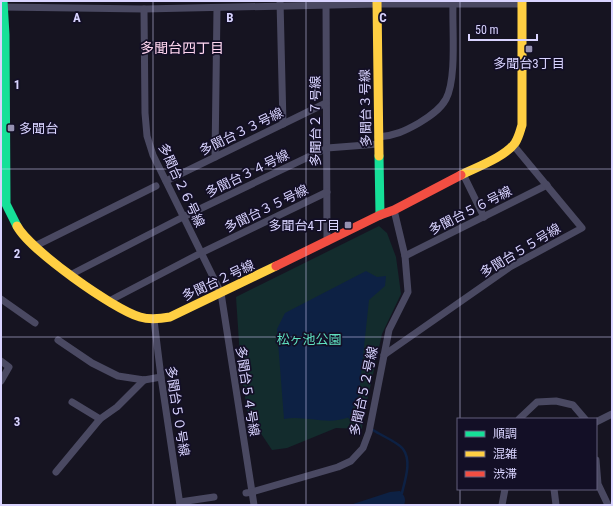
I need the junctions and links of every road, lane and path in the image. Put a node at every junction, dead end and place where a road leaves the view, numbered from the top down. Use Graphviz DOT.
graph roads {
  1 [pos="522,2"];
  2 [pos="376,3"];
  3 [pos="3,4"];
  4 [pos="67,4"];
  5 [pos="280,4"];
  6 [pos="326,4"];
  7 [pos="452,4"];
  8 [pos="217,8"];
  9 [pos="144,10"];
  10 [pos="3,34"];
  11 [pos="3,99"];
  12 [pos="326,103"];
  13 [pos="283,124"];
  14 [pos="379,140"];
  15 [pos="514,146"];
  16 [pos="327,148"];
  17 [pos="215,157"];
  18 [pos="463,174"];
  19 [pos="166,181"];
  20 [pos="547,185"];
  21 [pos="156,186"];
  22 [pos="327,192"];
  23 [pos="4,206"];
  24 [pos="394,210"];
  25 [pos="380,216"];
  26 [pos="183,217"];
  27 [pos="484,217"];
  28 [pos="327,242"];
  29 [pos="35,246"];
  30 [pos="201,253"];
  31 [pos="405,256"];
  32 [pos="70,275"];
  33 [pos="220,294"];
  34 [pos="1,299"];
  35 [pos="109,301"];
  36 [pos="154,320"];
  37 [pos="35,323"];
  38 [pos="58,340"];
  39 [pos="384,355"];
  40 [pos="1,361"];
  41 [pos="161,377"];
  42 [pos="144,380"];
  43 [pos="1,381"];
  44 [pos="72,402"];
  45 [pos="612,414"];
  46 [pos="520,418"];
  47 [pos="584,418"];
  48 [pos="100,419"];
  49 [pos="597,422"];
  50 [pos="56,472"];
  51 [pos="597,472"];
  52 [pos="505,490"];
  53 [pos="554,490"];
  54 [pos="249,492"];
  55 [pos="214,497"];
  56 [pos="180,503"];
  57 [pos="254,505"];
  58 [pos="502,505"];
  59 [pos="556,505"];
  60 [pos="608,505"];
  1 -- 7 [label="street"];
  1 -- 15 [label="street"];
  2 -- 6 [label="street"];
  2 -- 7 [label="street"];
  2 -- 14 [label="street, 多聞台３号線"];
  3 -- 4 [label="street"];
  3 -- 10 [label="street, 多聞台２号線"];
  4 -- 9 [label="street"];
  5 -- 6 [label="street"];
  5 -- 8 [label="street"];
  5 -- 13 [label="street"];
  6 -- 12 [label="street, 多聞台２７号線"];
  7 -- 14 [label="street"];
  8 -- 9 [label="street"];
  8 -- 17 [label="street"];
  9 -- 19 [label="street, 多聞台２６号線"];
  10 -- 11 [label="street, 多聞台２号線"];
  11 -- 23 [label="street, 多聞台２号線"];
  12 -- 13 [label="street, 多聞台３３号線"];
  12 -- 16 [label="street, 多聞台２７号線"];
  13 -- 17 [label="street, 多聞台３３号線"];
  14 -- 16 [label="street"];
  14 -- 25 [label="street, 多聞台３号線"];
  15 -- 18 [label="street, 多聞台２号線"];
  15 -- 20 [label="street, 多聞台５５号線"];
  16 -- 22 [label="street, 多聞台２７号線"];
  16 -- 26 [label="street, 多聞台３４号線"];
  17 -- 19 [label="street, 多聞台３３号線"];
  18 -- 24 [label="street, 多聞台２号線"];
  18 -- 27 [label="street"];
  19 -- 26 [label="street, 多聞台２６号線"];
  20 -- 27 [label="street, 多聞台５６号線"];
  20 -- 39 [label="street, 多聞台５５号線"];
  21 -- 29 [label="street"];
  22 -- 28 [label="street, 多聞台２７号線"];
  22 -- 30 [label="street, 多聞台３５号線"];
  23 -- 29 [label="street, 多聞台２号線"];
  24 -- 25 [label="street, 多聞台２号線"];
  24 -- 31 [label="street, 多聞台５２号線"];
  25 -- 28 [label="street, 多聞台２号線"];
  26 -- 30 [label="street, 多聞台２６号線"];
  26 -- 32 [label="street, 多聞台３４号線"];
  27 -- 31 [label="street, 多聞台５６号線"];
  28 -- 33 [label="street, 多聞台２号線"];
  29 -- 32 [label="street, 多聞台２号線"];
  30 -- 33 [label="street, 多聞台２６号線"];
  30 -- 35 [label="street, 多聞台３５号線"];
  31 -- 39 [label="street, 多聞台５２号線"];
  32 -- 35 [label="street, 多聞台２号線"];
  33 -- 36 [label="street, 多聞台２号線"];
  33 -- 54 [label="street, 多聞台５４号線"];
  34 -- 37 [label="street"];
  35 -- 36 [label="street, 多聞台２号線"];
  36 -- 41 [label="street, 多聞台５０号線"];
  38 -- 42 [label="street"];
  39 -- 54 [label="street, 多聞台５２号線"];
  40 -- 43 [label="street"];
  41 -- 42 [label="street"];
  41 -- 56 [label="street, 多聞台５０号線"];
  42 -- 48 [label="street"];
  44 -- 48 [label="street"];
  45 -- 49 [label="street"];
  46 -- 47 [label="street"];
  48 -- 50 [label="street"];
  51 -- 60 [label="street"];
  52 -- 58 [label="street"];
  53 -- 59 [label="street"];
  54 -- 57 [label="street"];
  55 -- 56 [label="street"];
}
